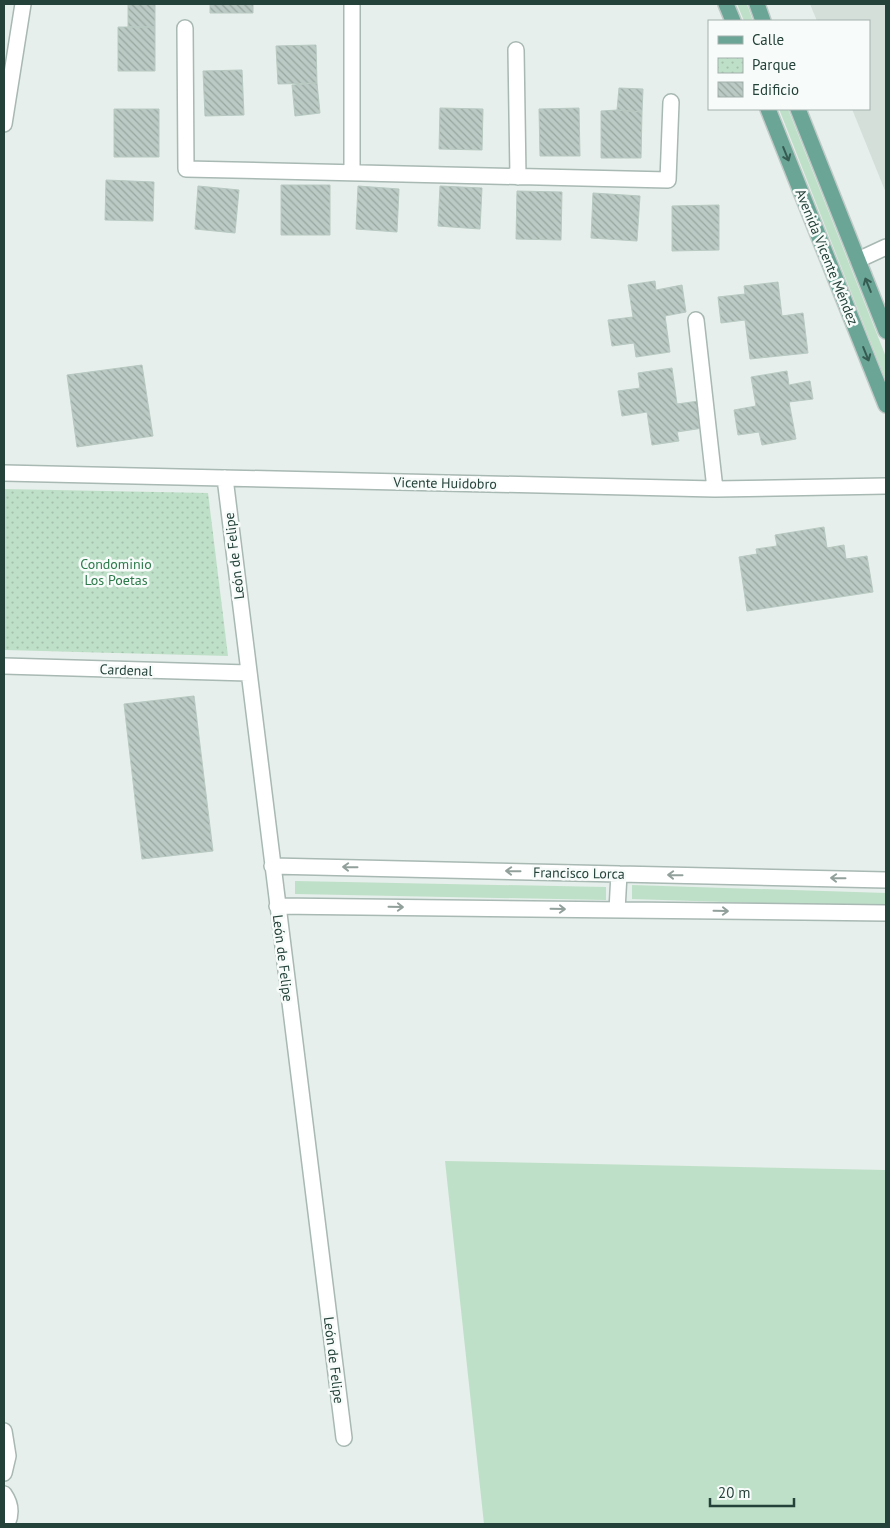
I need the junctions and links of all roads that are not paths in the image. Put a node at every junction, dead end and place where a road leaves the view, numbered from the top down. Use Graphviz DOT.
graph roads {
  1 [pos="23,4"];
  2 [pos="352,4"];
  3 [pos="726,4"];
  4 [pos="756,4"];
  5 [pos="733,20"];
  6 [pos="763,20"];
  7 [pos="185,28"];
  8 [pos="516,50"];
  9 [pos="671,102"];
  10 [pos="768,110"];
  11 [pos="798,110"];
  12 [pos="4,124"];
  13 [pos="352,173"];
  14 [pos="518,176"];
  15 [pos="886,247"];
  16 [pos="858,260"];
  17 [pos="696,320"];
  18 [pos="886,331"];
  19 [pos="886,405"];
  20 [pos="4,473"];
  21 [pos="225,478"];
  22 [pos="886,486"];
  23 [pos="715,489"];
  24 [pos="4,666"];
  25 [pos="248,673"];
  26 [pos="272,866"];
  27 [pos="619,874"];
  28 [pos="886,880"];
  29 [pos="277,906"];
  30 [pos="617,910"];
  31 [pos="886,913"];
  32 [pos="4,1431"];
  33 [pos="344,1438"];
  34 [pos="4,1473"];
  35 [pos="4,1494"];
  36 [pos="6,1524"];
  1 -- 12 [label="street"];
  2 -- 13 [label="street"];
  3 -- 5 [label="main road"];
  4 -- 6 [label="main road"];
  7 -- 13 [label="street"];
  8 -- 14 [label="street"];
  9 -- 14 [label="street"];
  10 -- 19 [label="main road, Avenida Vicente Méndez, one-way"];
  11 -- 16 [label="main road, Avenida Vicente Méndez"];
  13 -- 14 [label="street"];
  15 -- 16 [label="street"];
  18 -- 16 [label="main road, Avenida Vicente Méndez, one-way"];
  17 -- 23 [label="street"];
  20 -- 21 [label="street, Vicente Huidobro"];
  21 -- 23 [label="street, Vicente Huidobro"];
  21 -- 25 [label="street, León de Felipe"];
  22 -- 23 [label="street, Vicente Huidobro"];
  24 -- 25 [label="street, Cardenal"];
  25 -- 26 [label="street, León de Felipe"];
  27 -- 26 [label="street, Francisco Lorca, one-way"];
  26 -- 29 [label="street, León de Felipe"];
  28 -- 27 [label="street, Francisco Lorca, one-way"];
  27 -- 30 [label="street"];
  29 -- 30 [label="street, one-way"];
  29 -- 33 [label="street, León de Felipe"];
  30 -- 31 [label="street, one-way"];
  32 -- 34 [label="street"];
  35 -- 36 [label="street"];
}
